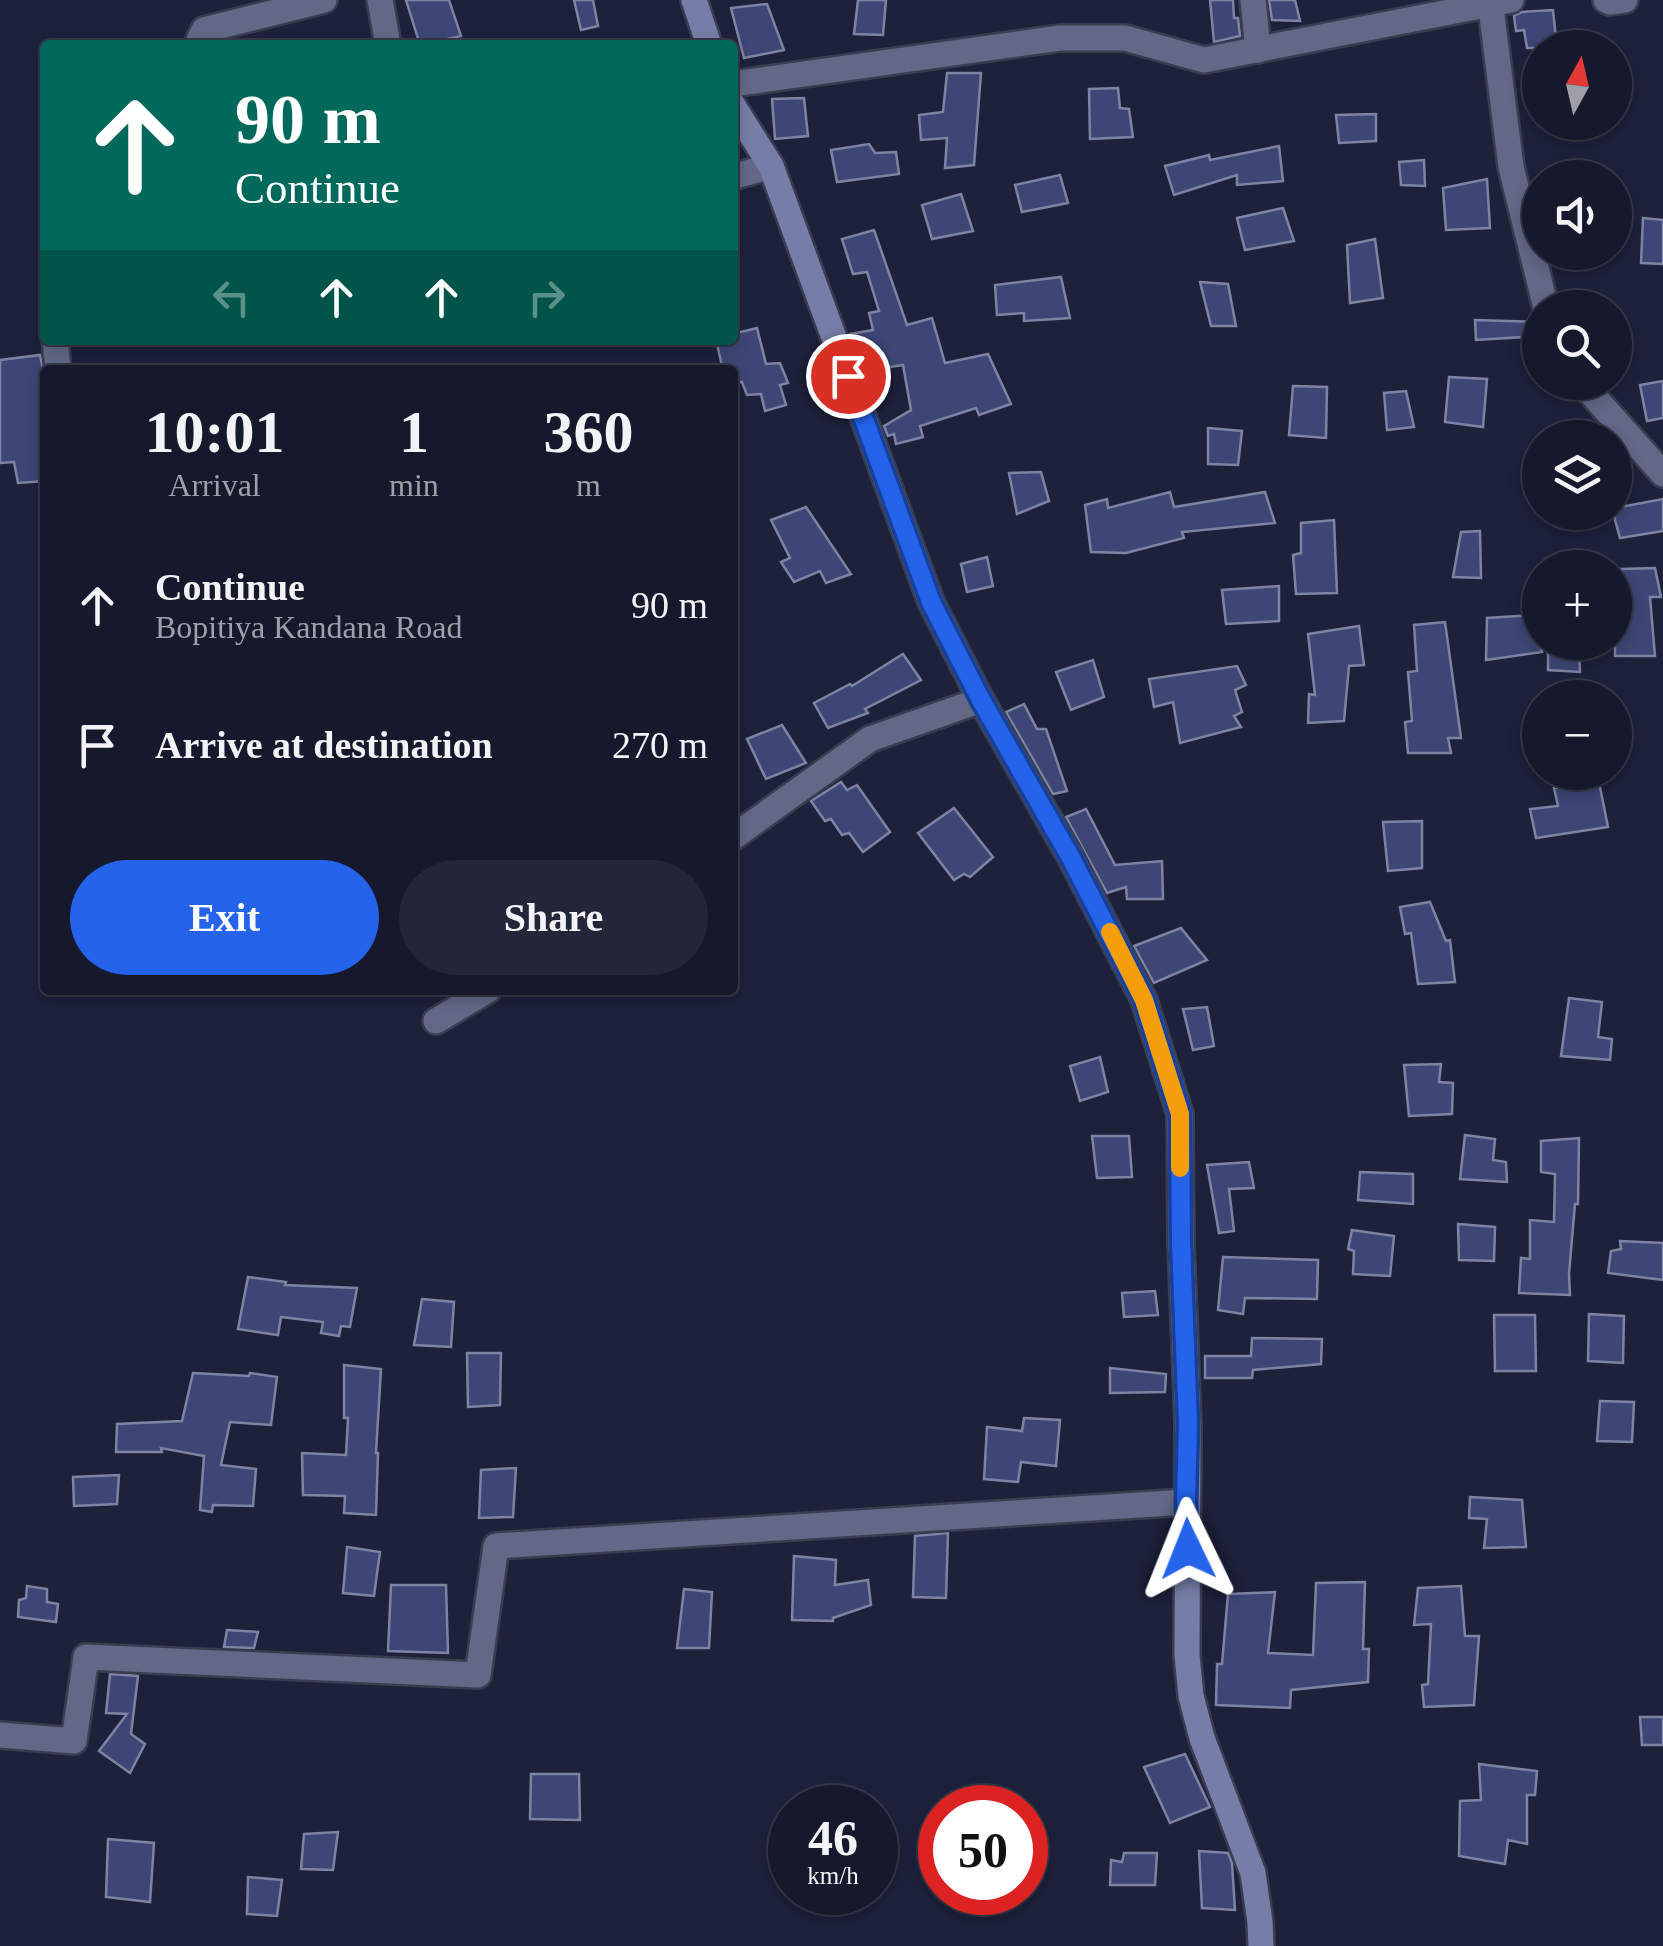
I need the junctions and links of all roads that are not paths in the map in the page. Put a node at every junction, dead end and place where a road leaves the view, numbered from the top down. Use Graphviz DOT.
graph roads {
  1 [pos="324,0"];
  2 [pos="380,0"];
  3 [pos="694,0"];
  4 [pos="1253,0"];
  5 [pos="1606,0"];
  6 [pos="1625,0"];
  7 [pos="1497,2"];
  8 [pos="199,40"];
  9 [pos="387,40"];
  10 [pos="707,40"];
  11 [pos="1258,50"];
  12 [pos="738,83"];
  13 [pos="738,114"];
  14 [pos="770,166"];
  15 [pos="738,175"];
  16 [pos="1542,290"];
  17 [pos="1597,400"];
  18 [pos="1663,474"];
  19 [pos="981,700"];
  20 [pos="738,834"];
  21 [pos="480,995"];
  22 [pos="436,1021"];
  23 [pos="1186,1502"];
  24 [pos="0,1735"];
  25 [pos="1261,1946"];
  1 -- 8 [label="street"];
  2 -- 9 [label="street"];
  3 -- 10 [label="main road"];
  4 -- 11 [label="street"];
  5 -- 6 [label="street"];
  7 -- 11 [label="street"];
  7 -- 16 [label="street"];
  11 -- 12 [label="street"];
  13 -- 14 [label="main road"];
  14 -- 15 [label="street"];
  14 -- 19 [label="main road"];
  17 -- 18 [label="street"];
  19 -- 20 [label="street"];
  19 -- 23 [label="main road"];
  21 -- 22 [label="street"];
  23 -- 24 [label="street"];
  23 -- 25 [label="main road"];
}
